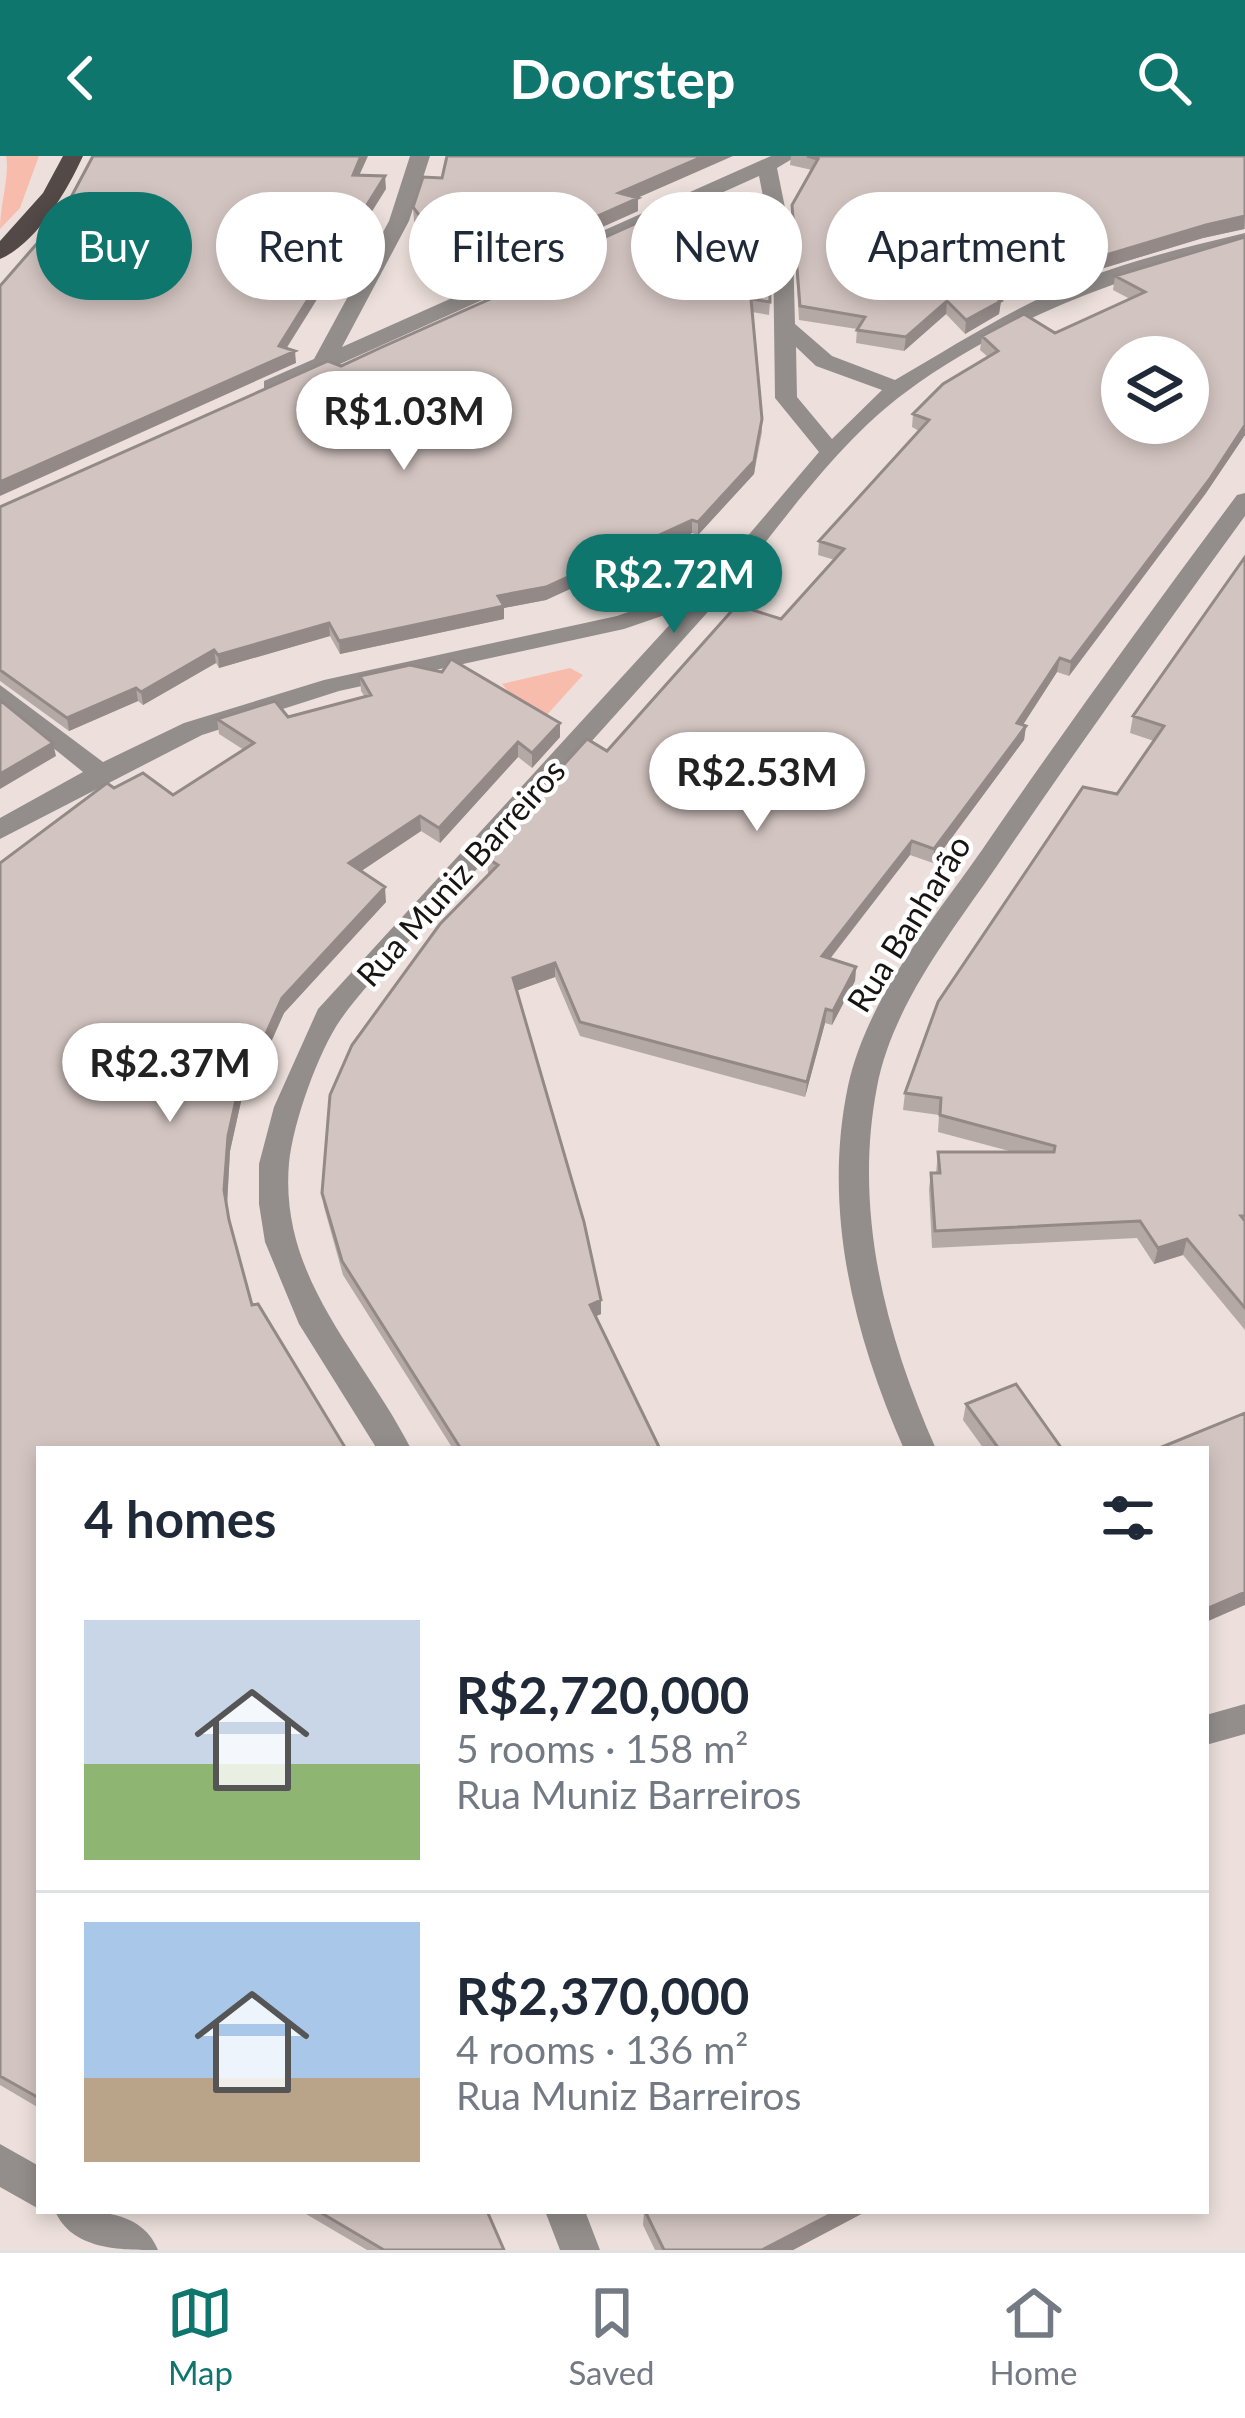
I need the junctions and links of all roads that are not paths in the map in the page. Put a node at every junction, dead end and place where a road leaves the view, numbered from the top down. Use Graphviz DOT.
graph roads {
  1 [pos="74,156"];
  2 [pos="420,156"];
  3 [pos="777,160"];
  4 [pos="724,184"];
  5 [pos="707,192"];
  6 [pos="730,192"];
  7 [pos="780,192"];
  8 [pos="631,227"];
  9 [pos="1245,239"];
  10 [pos="0,254"];
  11 [pos="785,300"];
  12 [pos="786,327"];
  13 [pos="322,364"];
  14 [pos="897,388"];
  15 [pos="258,393"];
  16 [pos="831,452"];
  17 [pos="1245,500"];
  18 [pos="715,589"];
  19 [pos="0,693"];
  20 [pos="101,773"];
  21 [pos="0,830"];
  22 [pos="392,1446"];
  23 [pos="919,1446"];
  24 [pos="1245,1719"];
  25 [pos="1209,1729"];
  26 [pos="0,2164"];
  27 [pos="36,2186"];
  28 [pos="80,2214"];
  29 [pos="566,2214"];
  30 [pos="138,2250"];
  31 [pos="580,2250"];
  1 -- 10 [label="main road"];
  2 -- 13 [label="street"];
  3 -- 4 [label="street"];
  3 -- 7 [label="street"];
  4 -- 5 [label="street"];
  4 -- 6 [label="street"];
  8 -- 13 [label="street"];
  9 -- 14 [label="street, Rua Muniz Barreiros"];
  11 -- 12 [label="street"];
  12 -- 14 [label="street"];
  12 -- 16 [label="street"];
  13 -- 15 [label="street"];
  14 -- 16 [label="street, Rua Muniz Barreiros"];
  16 -- 18 [label="street, Rua Muniz Barreiros"];
  17 -- 23 [label="street, Rua Banharão"];
  18 -- 20 [label="street"];
  18 -- 22 [label="street, Rua Muniz Barreiros"];
  19 -- 20 [label="street"];
  20 -- 21 [label="street"];
  24 -- 25 [label="street"];
  26 -- 27 [label="street"];
  28 -- 30 [label="street"];
  29 -- 31 [label="street"];
}
